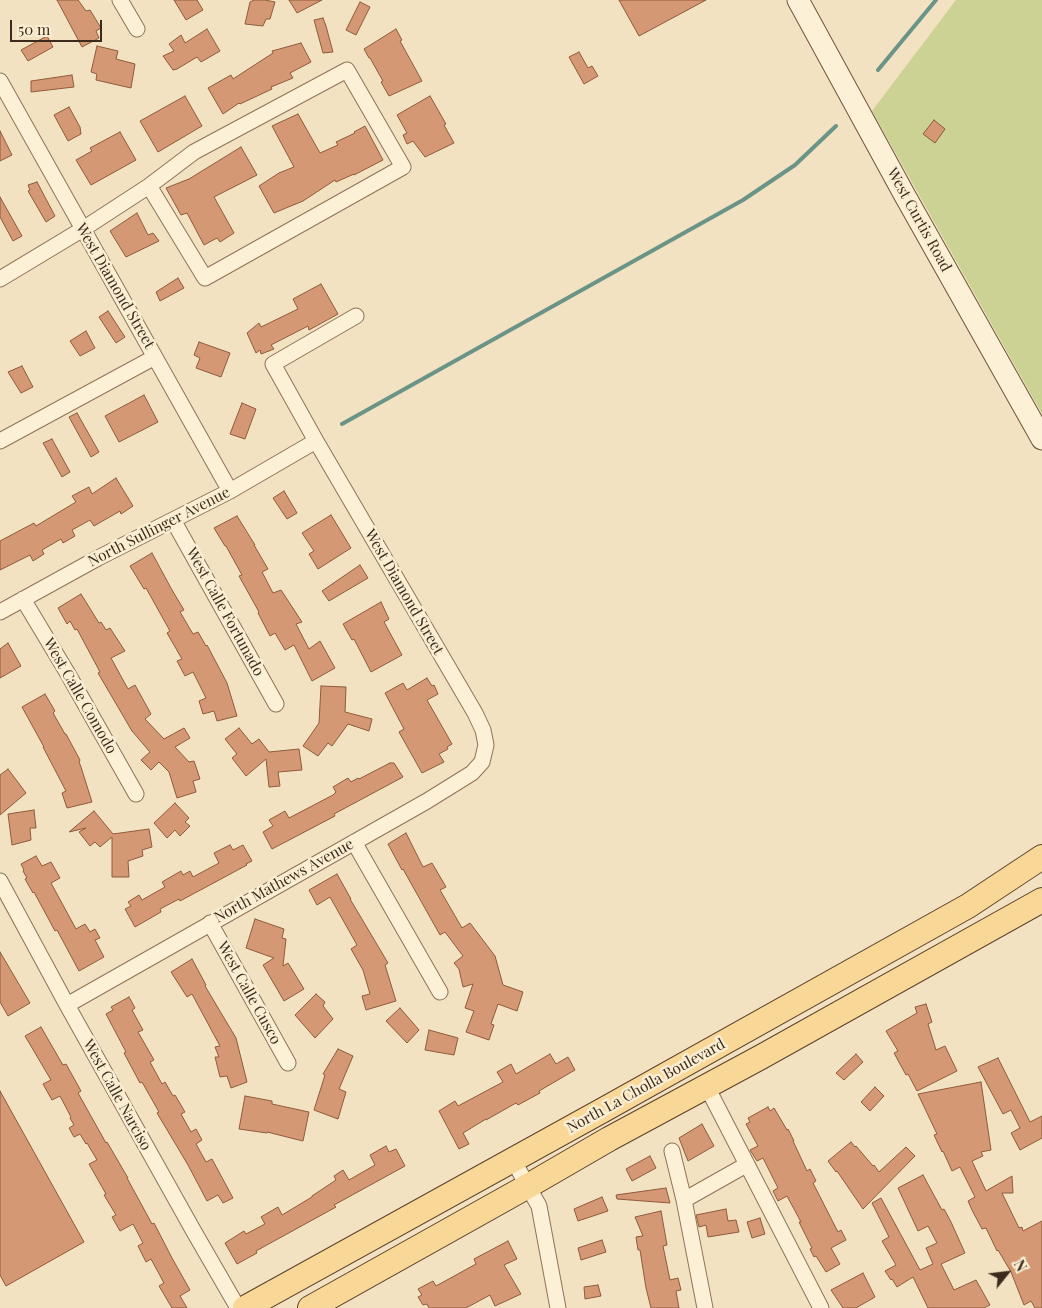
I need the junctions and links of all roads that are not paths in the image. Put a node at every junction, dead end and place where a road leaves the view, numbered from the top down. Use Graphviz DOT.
graph roads {
  1 [pos="120,0"];
  2 [pos="798,0"];
  3 [pos="136,29"];
  4 [pos="0,81"];
  5 [pos="149,186"];
  6 [pos="83,229"];
  7 [pos="0,279"];
  8 [pos="356,316"];
  9 [pos="155,357"];
  10 [pos="1042,439"];
  11 [pos="0,441"];
  12 [pos="316,441"];
  13 [pos="230,491"];
  14 [pos="173,520"];
  15 [pos="23,599"];
  16 [pos="0,612"];
  17 [pos="276,704"];
  18 [pos="486,745"];
  19 [pos="136,794"];
  20 [pos="354,842"];
  21 [pos="1042,857"];
  22 [pos="0,881"];
  23 [pos="1042,900"];
  24 [pos="210,923"];
  25 [pos="440,992"];
  26 [pos="68,1005"];
  27 [pos="288,1064"];
  28 [pos="707,1086"];
  29 [pos="672,1151"];
  30 [pos="513,1160"];
  31 [pos="746,1165"];
  32 [pos="528,1186"];
  33 [pos="684,1200"];
  34 [pos="238,1308"];
  35 [pos="245,1308"];
  36 [pos="310,1308"];
  37 [pos="558,1308"];
  38 [pos="705,1308"];
  39 [pos="820,1308"];
  1 -- 3 [label="street"];
  2 -- 10 [label="street, West Curtis Road"];
  4 -- 6 [label="street, West Diamond Street"];
  5 -- 5 [label="street"];
  5 -- 6 [label="street"];
  6 -- 7 [label="street"];
  6 -- 9 [label="street, West Diamond Street"];
  8 -- 12 [label="street, West Diamond Street"];
  9 -- 11 [label="street"];
  9 -- 13 [label="street, West Diamond Street"];
  12 -- 13 [label="street, North Sullinger Avenue"];
  12 -- 18 [label="street, West Diamond Street"];
  13 -- 14 [label="street, North Sullinger Avenue"];
  14 -- 15 [label="street, North Sullinger Avenue"];
  14 -- 17 [label="street, West Calle Fortunado"];
  15 -- 16 [label="street, North Sullinger Avenue"];
  15 -- 19 [label="street, West Calle Comodo"];
  18 -- 20 [label="street, North Mathews Avenue"];
  20 -- 24 [label="street, North Mathews Avenue"];
  20 -- 25 [label="street"];
  21 -- 30 [label="main road, North La Cholla Boulevard"];
  22 -- 26 [label="street, West Calle Narciso"];
  23 -- 28 [label="main road, North La Cholla Boulevard"];
  24 -- 26 [label="street, North Mathews Avenue"];
  24 -- 27 [label="street, West Calle Cusco"];
  26 -- 34 [label="street, West Calle Narciso"];
  28 -- 31 [label="street"];
  28 -- 32 [label="main road, North La Cholla Boulevard"];
  29 -- 33 [label="street"];
  30 -- 32 [label="street"];
  30 -- 35 [label="main road, North La Cholla Boulevard"];
  31 -- 33 [label="street"];
  31 -- 39 [label="street"];
  32 -- 36 [label="main road, North La Cholla Boulevard"];
  32 -- 37 [label="street"];
  33 -- 38 [label="street"];
}
